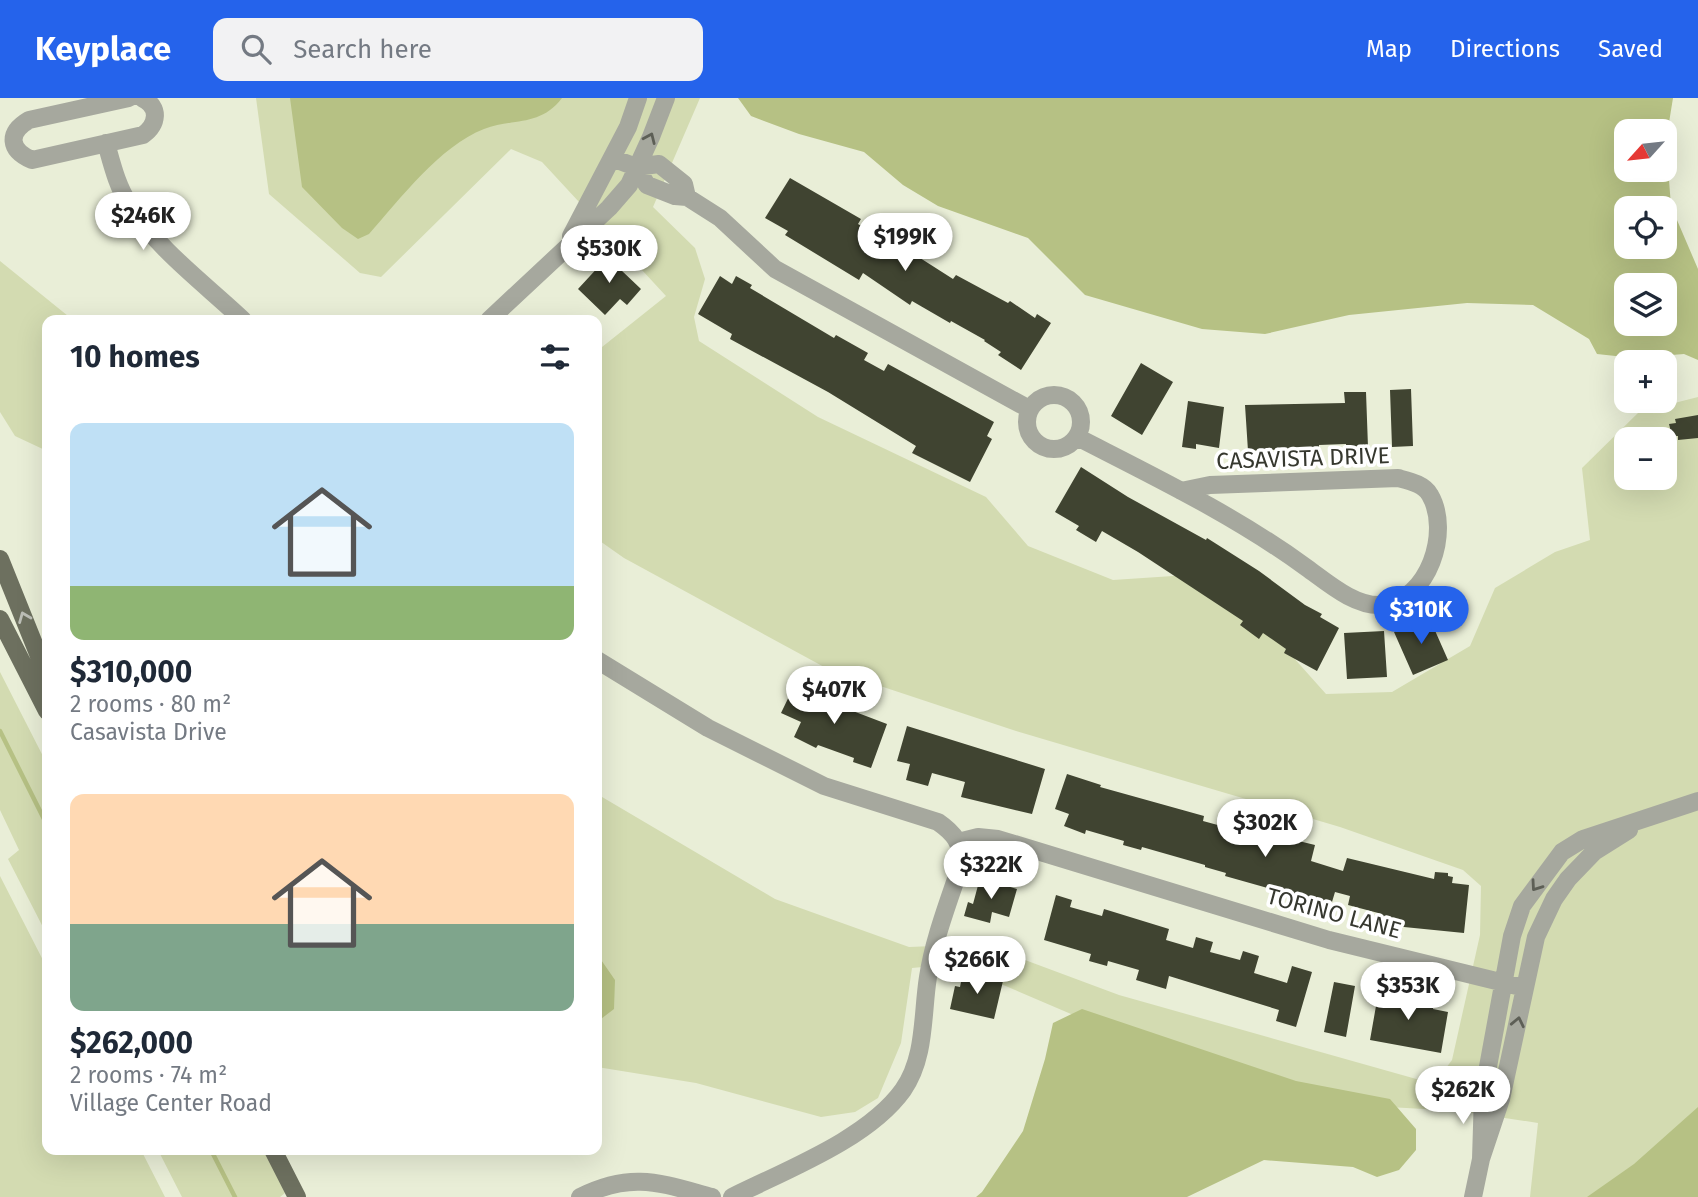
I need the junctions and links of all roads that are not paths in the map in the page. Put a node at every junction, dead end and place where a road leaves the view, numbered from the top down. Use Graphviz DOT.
graph roads {
  1 [pos="129,98"];
  2 [pos="142,98"];
  3 [pos="638,98"];
  4 [pos="666,98"];
  5 [pos="106,144"];
  6 [pos="612,158"];
  7 [pos="636,167"];
  8 [pos="564,248"];
  9 [pos="238,315"];
  10 [pos="494,315"];
  11 [pos="1030,409"];
  12 [pos="1077,437"];
  13 [pos="1181,491"];
  14 [pos="0,559"];
  15 [pos="0,619"];
  16 [pos="602,663"];
  17 [pos="42,664"];
  18 [pos="42,701"];
  19 [pos="1698,801"];
  20 [pos="1653,814"];
  21 [pos="958,842"];
  22 [pos="1503,983"];
  23 [pos="1525,988"];
  24 [pos="276,1155"];
  25 [pos="1480,1159"];
  26 [pos="297,1197"];
  27 [pos="580,1197"];
  28 [pos="712,1197"];
  29 [pos="733,1197"];
  30 [pos="1473,1197"];
  1 -- 5 [label="street"];
  2 -- 5 [label="street"];
  3 -- 6 [label="street"];
  7 -- 4 [label="street, one-way"];
  5 -- 9 [label="street"];
  6 -- 7 [label="street"];
  6 -- 8 [label="street"];
  7 -- 8 [label="street"];
  7 -- 11 [label="street"];
  8 -- 10 [label="street"];
  11 -- 12 [label="street"];
  11 -- 12 [label="street"];
  12 -- 13 [label="street, CASAVISTA DRIVE"];
  13 -- 13 [label="street, CASAVISTA DRIVE"];
  17 -- 14 [label="main road, one-way"];
  15 -- 18 [label="main road"];
  16 -- 21 [label="street"];
  19 -- 20 [label="street"];
  20 -- 22 [label="street, one-way"];
  20 -- 23 [label="street"];
  21 -- 22 [label="street, TORINO LANE"];
  21 -- 29 [label="street"];
  22 -- 23 [label="street, TORINO LANE"];
  22 -- 25 [label="street"];
  25 -- 23 [label="street, one-way"];
  24 -- 26 [label="main road"];
  25 -- 30 [label="street"];
  27 -- 28 [label="street"];
}
